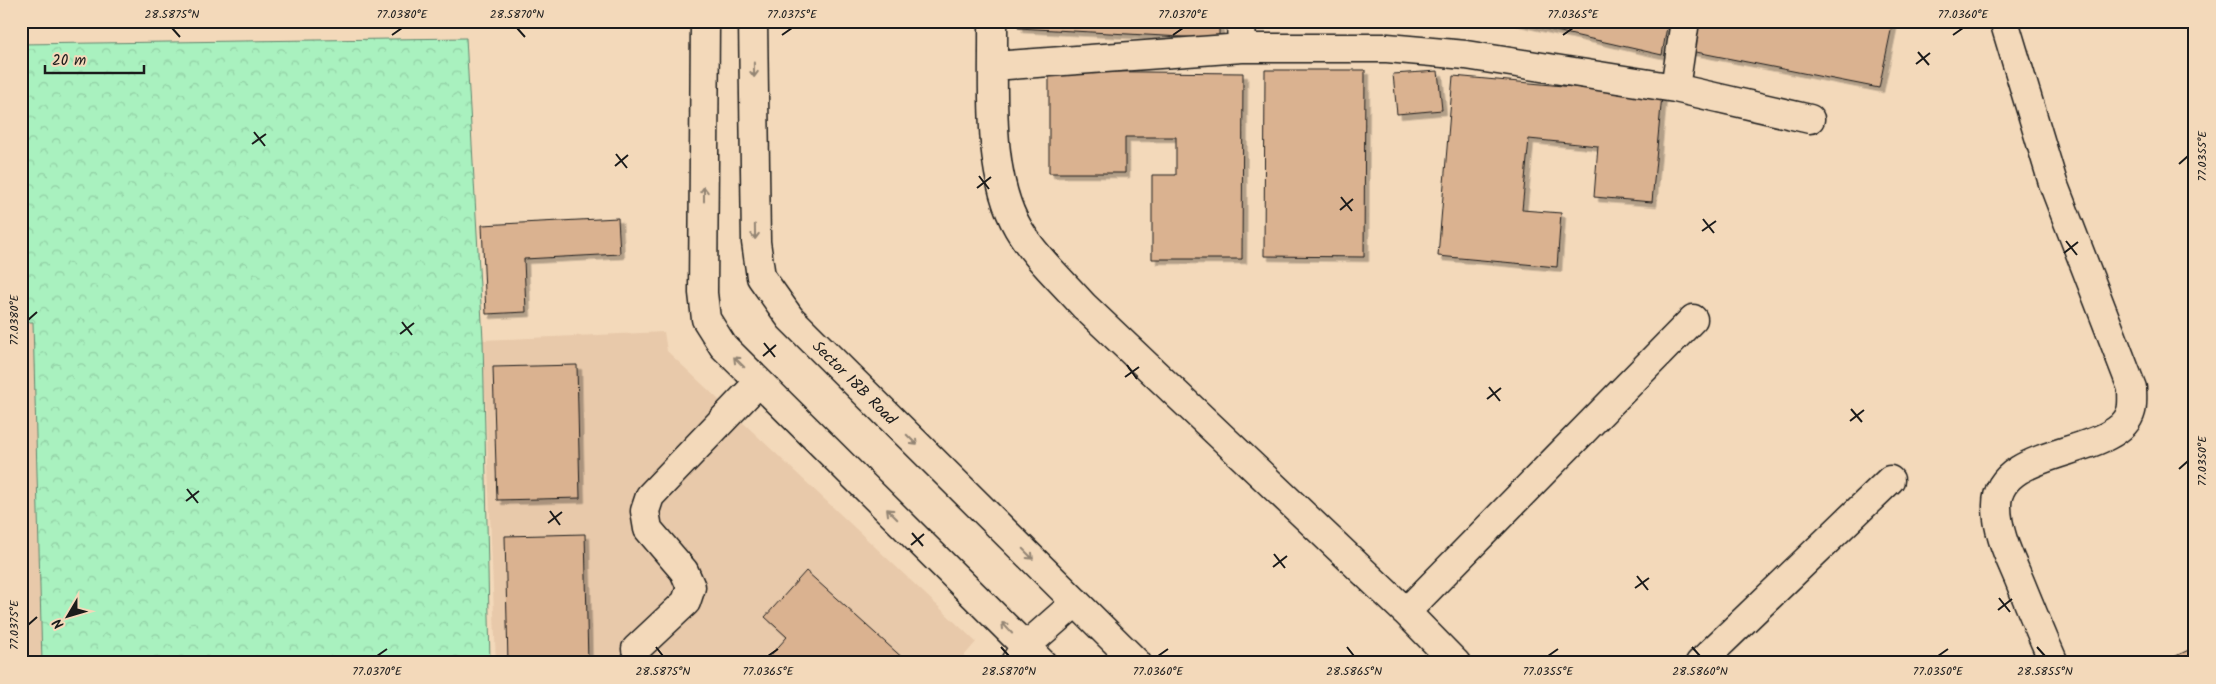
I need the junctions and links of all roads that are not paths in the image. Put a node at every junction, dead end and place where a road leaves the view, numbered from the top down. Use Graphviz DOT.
graph roads {
  1 [pos="705,21"];
  2 [pos="753,21"];
  3 [pos="993,21"];
  4 [pos="1684,21"];
  5 [pos="2004,21"];
  6 [pos="1241,34"];
  7 [pos="994,66"];
  8 [pos="1675,88"];
  9 [pos="1810,119"];
  10 [pos="1693,319"];
  11 [pos="759,382"];
  12 [pos="1890,480"];
  13 [pos="1076,602"];
  14 [pos="1406,612"];
  15 [pos="636,649"];
  16 [pos="1027,658"];
  17 [pos="1137,663"];
  18 [pos="1456,663"];
  19 [pos="1700,663"];
  20 [pos="2054,663"];
  11 -- 1 [label="street, one-way"];
  2 -- 13 [label="street, Sector 18B Road, one-way"];
  3 -- 7 [label="street"];
  4 -- 8 [label="street"];
  5 -- 20 [label="street"];
  6 -- 7 [label="street"];
  6 -- 8 [label="street"];
  7 -- 14 [label="street"];
  8 -- 9 [label="street"];
  10 -- 14 [label="street"];
  11 -- 15 [label="street"];
  16 -- 11 [label="street, one-way"];
  12 -- 19 [label="street"];
  13 -- 16 [label="street"];
  13 -- 17 [label="street, Sector 18B Road"];
  14 -- 18 [label="street"];
}
